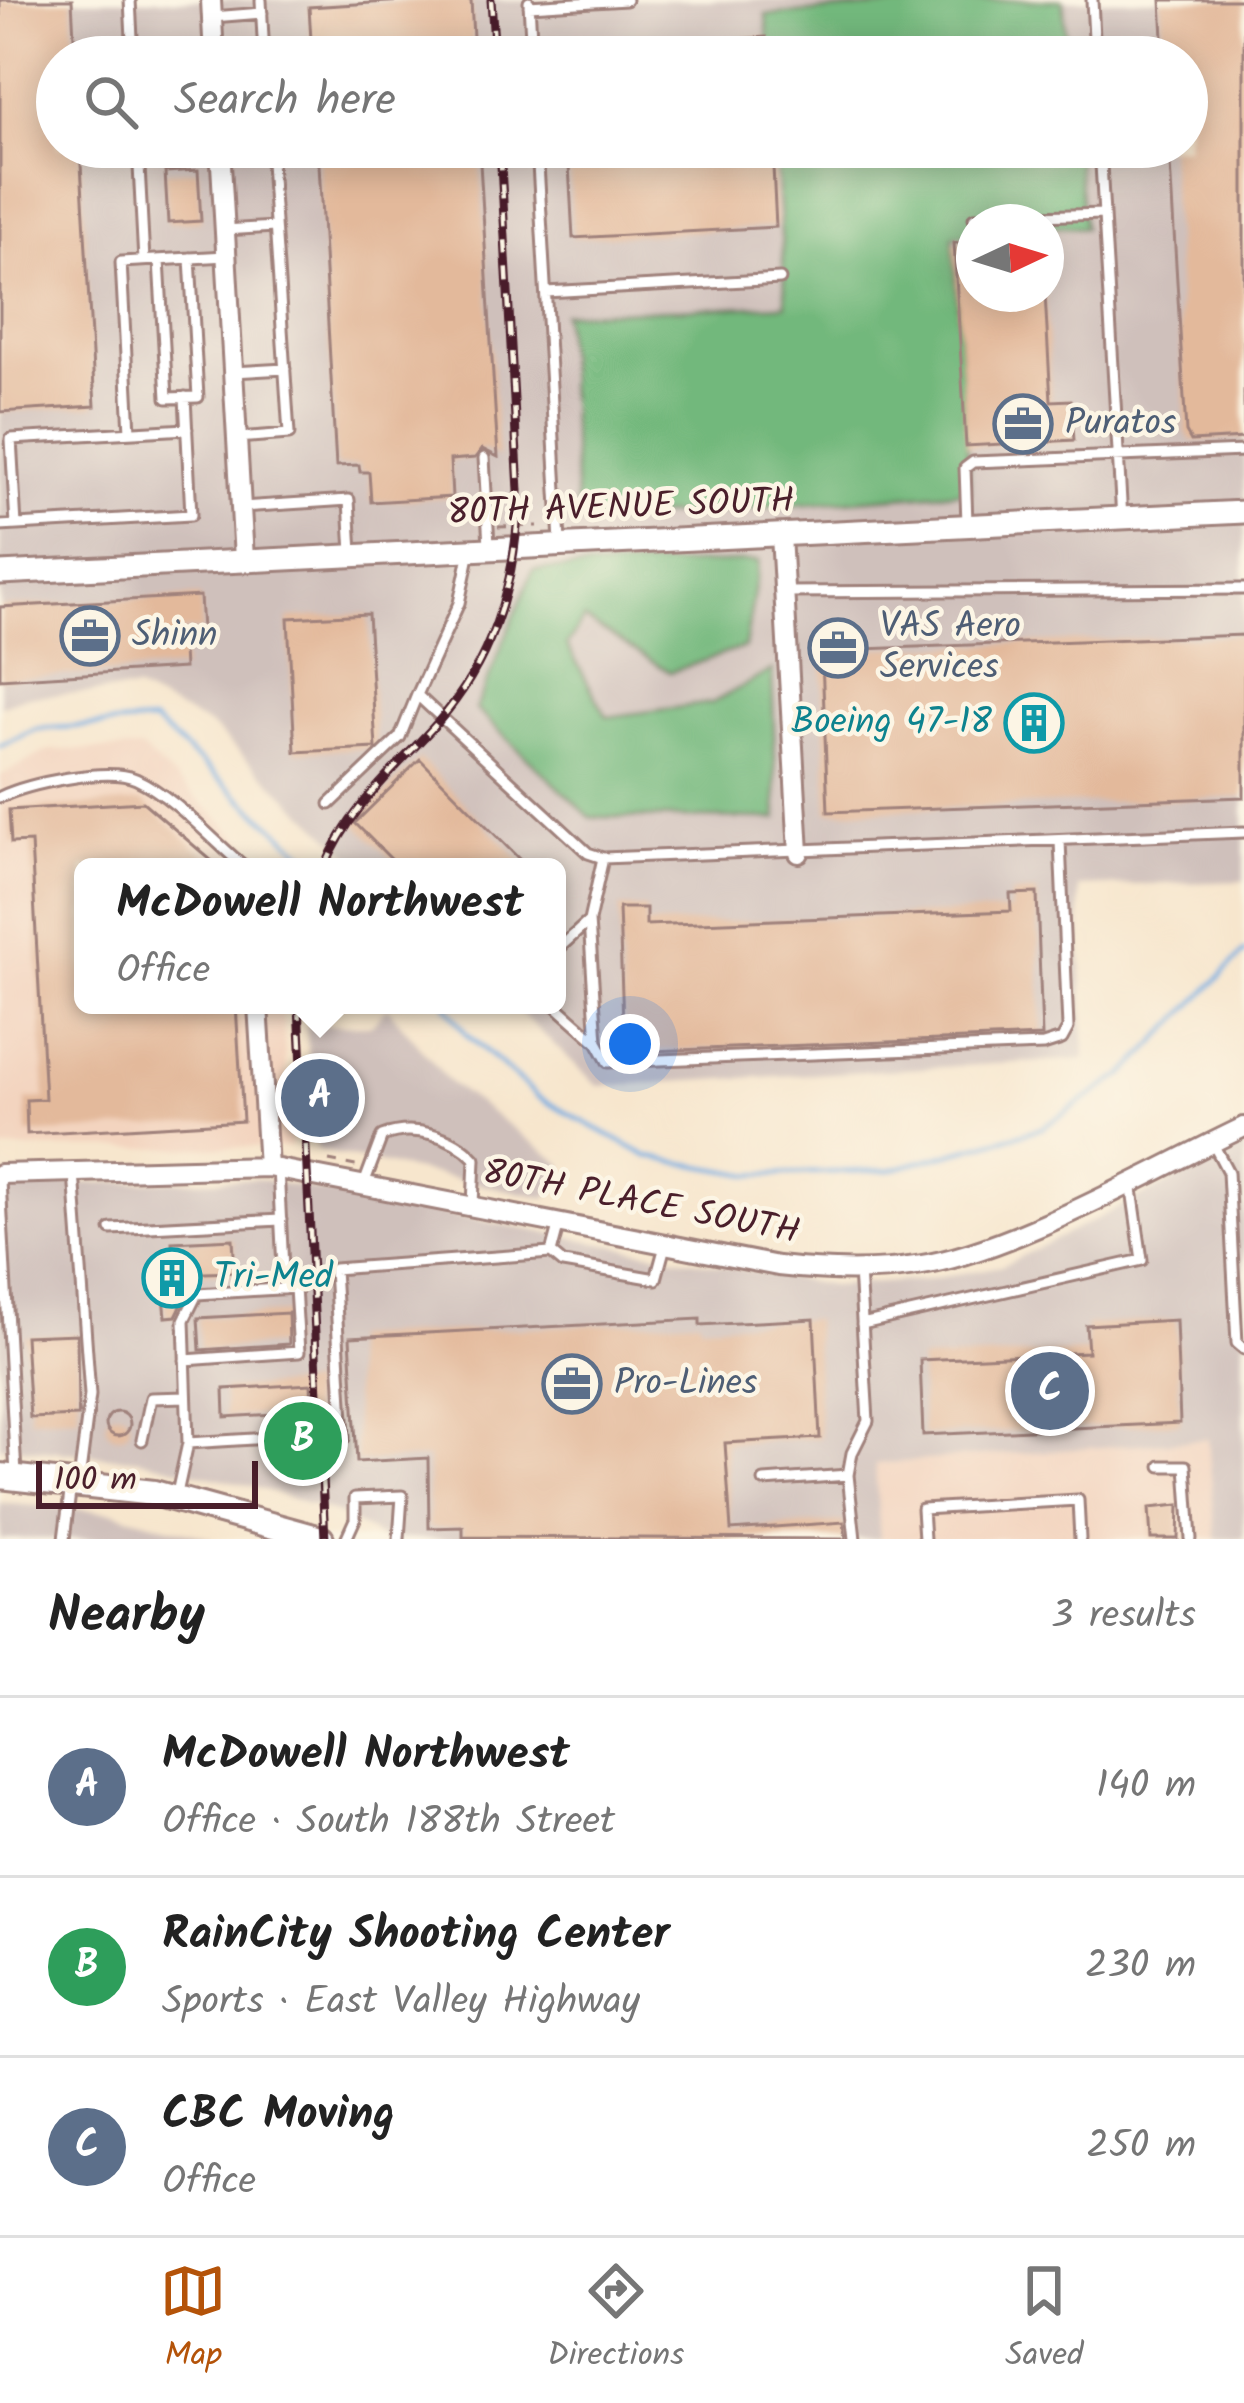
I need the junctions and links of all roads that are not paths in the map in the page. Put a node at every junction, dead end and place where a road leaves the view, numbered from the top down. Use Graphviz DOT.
graph roads {
  1 [pos="130,0"];
  2 [pos="261,0"];
  3 [pos="626,0"];
  4 [pos="1092,0"];
  5 [pos="529,3"];
  6 [pos="212,8"];
  7 [pos="262,14"];
  8 [pos="132,36"];
  9 [pos="264,36"];
  10 [pos="531,36"];
  11 [pos="1094,36"];
  12 [pos="139,168"];
  13 [pos="221,168"];
  14 [pos="271,168"];
  15 [pos="538,168"];
  16 [pos="1101,168"];
  17 [pos="1104,214"];
  18 [pos="1064,215"];
  19 [pos="275,227"];
  20 [pos="225,230"];
  21 [pos="226,256"];
  22 [pos="190,259"];
  23 [pos="159,260"];
  24 [pos="144,261"];
  25 [pos="780,279"];
  26 [pos="546,292"];
  27 [pos="284,369"];
  28 [pos="233,372"];
  29 [pos="185,398"];
  30 [pos="187,429"];
  31 [pos="130,432"];
  32 [pos="237,438"];
  33 [pos="1244,451"];
  34 [pos="1118,455"];
  35 [pos="484,458"];
  36 [pos="241,507"];
  37 [pos="1244,512"];
  38 [pos="1122,519"];
  39 [pos="16,525"];
  40 [pos="0,526"];
  41 [pos="968,526"];
  42 [pos="781,535"];
  43 [pos="483,540"];
  44 [pos="560,542"];
  45 [pos="352,553"];
  46 [pos="244,559"];
  47 [pos="0,573"];
  48 [pos="1244,589"];
  49 [pos="784,592"];
  50 [pos="417,695"];
  51 [pos="0,797"];
  52 [pos="331,804"];
  53 [pos="1244,832"];
  54 [pos="1060,841"];
  55 [pos="799,853"];
  56 [pos="603,857"];
  57 [pos="233,858"];
  58 [pos="589,921"];
  59 [pos="566,942"];
  60 [pos="259,1014"];
  61 [pos="565,1014"];
  62 [pos="597,1042"];
  63 [pos="1244,1126"];
  64 [pos="1212,1142"];
  65 [pos="273,1168"];
  66 [pos="1244,1171"];
  67 [pos="74,1172"];
  68 [pos="1228,1172"];
  69 [pos="366,1176"];
  70 [pos="0,1177"];
  71 [pos="1131,1180"];
  72 [pos="472,1205"];
  73 [pos="1,1217"];
  74 [pos="281,1220"];
  75 [pos="559,1222"];
  76 [pos="111,1229"];
  77 [pos="665,1245"];
  78 [pos="551,1253"];
  79 [pos="859,1270"];
  80 [pos="284,1289"];
  81 [pos="862,1324"];
  82 [pos="1244,1349"];
  83 [pos="185,1360"];
  84 [pos="186,1396"];
  85 [pos="0,1414"];
  86 [pos="13,1414"];
  87 [pos="286,1437"];
  88 [pos="344,1438"];
  89 [pos="142,1440"];
  90 [pos="188,1443"];
  91 [pos="1161,1466"];
  92 [pos="848,1475"];
  93 [pos="8,1476"];
  94 [pos="76,1481"];
  95 [pos="764,1481"];
  96 [pos="176,1498"];
  97 [pos="64,1539"];
  98 [pos="321,1539"];
  99 [pos="346,1539"];
  100 [pos="399,1539"];
  101 [pos="855,1539"];
  102 [pos="924,1539"];
  103 [pos="1080,1539"];
  104 [pos="1191,1539"];
  1 -- 8 [label="lane"];
  2 -- 7 [label="lane"];
  3 -- 5 [label="lane"];
  4 -- 11 [label="lane"];
  5 -- 10 [label="lane"];
  6 -- 7 [label="lane"];
  7 -- 9 [label="lane"];
  12 -- 24 [label="lane"];
  13 -- 20 [label="street"];
  14 -- 19 [label="lane"];
  15 -- 26 [label="lane"];
  16 -- 17 [label="lane"];
  17 -- 18 [label="lane"];
  17 -- 34 [label="lane"];
  19 -- 20 [label="lane"];
  19 -- 27 [label="lane"];
  20 -- 21 [label="street"];
  21 -- 22 [label="lane"];
  21 -- 28 [label="street"];
  22 -- 23 [label="lane"];
  22 -- 29 [label="lane"];
  23 -- 24 [label="lane"];
  23 -- 29 [label="lane"];
  24 -- 31 [label="lane"];
  25 -- 26 [label="lane"];
  26 -- 44 [label="lane"];
  27 -- 28 [label="lane"];
  27 -- 32 [label="lane"];
  28 -- 32 [label="street"];
  29 -- 30 [label="lane"];
  30 -- 31 [label="lane"];
  30 -- 39 [label="lane"];
  31 -- 39 [label="lane"];
  32 -- 36 [label="street"];
  33 -- 34 [label="lane"];
  34 -- 38 [label="lane"];
  34 -- 41 [label="lane"];
  35 -- 43 [label="lane"];
  36 -- 45 [label="lane"];
  36 -- 46 [label="street"];
  37 -- 38 [label="street, 80TH AVENUE SOUTH"];
  38 -- 41 [label="street, 80TH AVENUE SOUTH"];
  39 -- 40 [label="lane"];
  41 -- 42 [label="street, 80TH AVENUE SOUTH"];
  42 -- 44 [label="street, 80TH AVENUE SOUTH"];
  42 -- 49 [label="street"];
  43 -- 44 [label="street, 80TH AVENUE SOUTH"];
  43 -- 45 [label="street, 80TH AVENUE SOUTH"];
  43 -- 50 [label="lane"];
  45 -- 46 [label="street, 80TH AVENUE SOUTH"];
  46 -- 47 [label="street, 80TH AVENUE SOUTH"];
  48 -- 49 [label="lane"];
  49 -- 55 [label="street"];
  50 -- 52 [label="lane"];
  50 -- 56 [label="lane"];
  51 -- 57 [label="lane"];
  53 -- 54 [label="lane"];
  54 -- 55 [label="lane"];
  54 -- 62 [label="lane"];
  55 -- 56 [label="lane"];
  56 -- 58 [label="lane"];
  58 -- 59 [label="lane"];
  58 -- 62 [label="lane"];
  60 -- 65 [label="street"];
  61 -- 62 [label="lane"];
  63 -- 64 [label="street, 80TH PLACE SOUTH"];
  64 -- 68 [label="lane"];
  64 -- 71 [label="street, 80TH PLACE SOUTH"];
  65 -- 67 [label="street, 80TH PLACE SOUTH"];
  65 -- 69 [label="street, 80TH PLACE SOUTH"];
  65 -- 74 [label="lane"];
  66 -- 68 [label="lane"];
  67 -- 70 [label="street, 80TH PLACE SOUTH"];
  67 -- 94 [label="lane"];
  68 -- 82 [label="lane"];
  69 -- 72 [label="street, 80TH PLACE SOUTH"];
  69 -- 72 [label="lane"];
  70 -- 73 [label="lane"];
  71 -- 79 [label="street, 80TH PLACE SOUTH"];
  71 -- 81 [label="lane"];
  72 -- 75 [label="street, 80TH PLACE SOUTH"];
  73 -- 86 [label="lane"];
  74 -- 76 [label="lane"];
  74 -- 80 [label="lane"];
  75 -- 77 [label="street, 80TH PLACE SOUTH"];
  75 -- 78 [label="lane"];
  77 -- 78 [label="lane"];
  77 -- 79 [label="street, 80TH PLACE SOUTH"];
  78 -- 88 [label="lane"];
  79 -- 81 [label="lane"];
  80 -- 83 [label="lane"];
  80 -- 83 [label="lane"];
  81 -- 92 [label="lane"];
  83 -- 84 [label="lane"];
  84 -- 89 [label="lane"];
  84 -- 90 [label="lane"];
  85 -- 86 [label="lane"];
  86 -- 93 [label="lane"];
  87 -- 90 [label="lane"];
  90 -- 96 [label="lane"];
  91 -- 104 [label="lane"];
  92 -- 95 [label="lane"];
  92 -- 101 [label="lane"];
  93 -- 94 [label="main road"];
  94 -- 96 [label="main road"];
  94 -- 97 [label="lane"];
  96 -- 98 [label="main road"];
  99 -- 100 [label="lane"];
  102 -- 103 [label="lane"];
}
